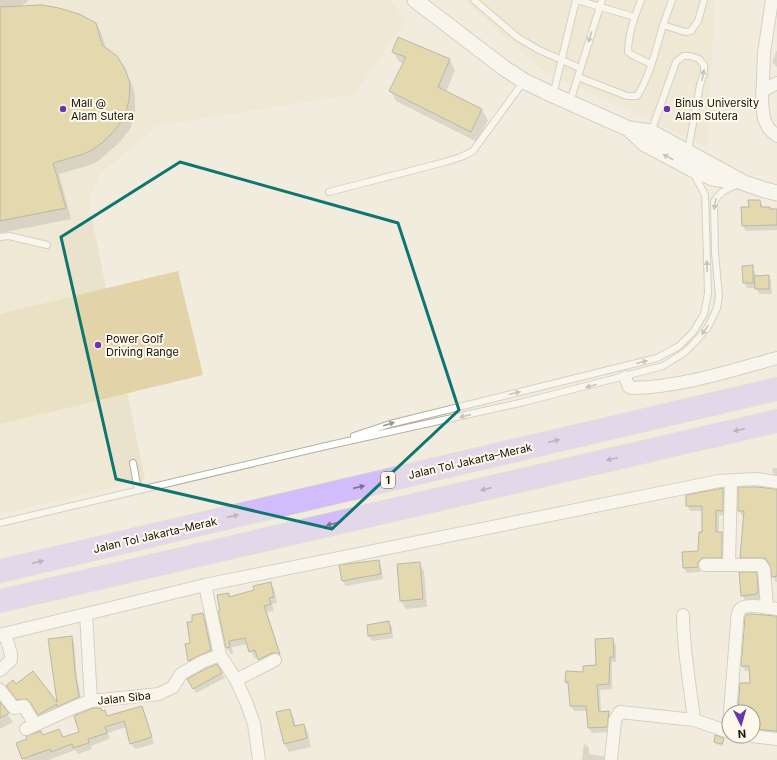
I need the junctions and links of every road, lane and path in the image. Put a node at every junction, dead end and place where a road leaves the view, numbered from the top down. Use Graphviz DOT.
graph roads {
  1 [pos="415,0"];
  2 [pos="474,0"];
  3 [pos="577,0"];
  4 [pos="602,0"];
  5 [pos="641,0"];
  6 [pos="672,0"];
  7 [pos="704,0"];
  8 [pos="772,0"];
  9 [pos="600,7"];
  10 [pos="635,17"];
  11 [pos="663,25"];
  12 [pos="562,60"];
  13 [pos="651,64"];
  14 [pos="580,68"];
  15 [pos="578,77"];
  16 [pos="524,81"];
  17 [pos="777,83"];
  18 [pos="762,91"];
  19 [pos="553,95"];
  20 [pos="570,102"];
  21 [pos="629,129"];
  22 [pos="651,132"];
  23 [pos="777,136"];
  24 [pos="688,153"];
  25 [pos="692,169"];
  26 [pos="744,183"];
  27 [pos="329,192"];
  28 [pos="777,193"];
  29 [pos="0,237"];
  30 [pos="47,245"];
  31 [pos="777,358"];
  32 [pos="625,377"];
  33 [pos="777,389"];
  34 [pos="777,421"];
  35 [pos="326,446"];
  36 [pos="133,463"];
  37 [pos="731,480"];
  38 [pos="777,482"];
  39 [pos="138,490"];
  40 [pos="0,523"];
  41 [pos="729,564"];
  42 [pos="705,565"];
  43 [pos="0,571"];
  44 [pos="205,584"];
  45 [pos="0,601"];
  46 [pos="772,608"];
  47 [pos="86,614"];
  48 [pos="683,614"];
  49 [pos="2,634"];
  50 [pos="220,655"];
  51 [pos="275,660"];
  52 [pos="0,670"];
  53 [pos="236,680"];
  54 [pos="0,690"];
  55 [pos="91,701"];
  56 [pos="731,704"];
  57 [pos="694,720"];
  58 [pos="721,729"];
  59 [pos="761,737"];
  60 [pos="777,739"];
  61 [pos="259,760"];
  62 [pos="611,760"];
  1 -- 16 [label="street"];
  2 -- 12 [label="lane"];
  3 -- 9 [label="lane"];
  3 -- 12 [label="lane"];
  4 -- 9 [label="lane"];
  5 -- 10 [label="lane"];
  6 -- 11 [label="lane"];
  7 -- 11 [label="lane"];
  8 -- 18 [label="street"];
  9 -- 10 [label="lane"];
  9 -- 14 [label="lane, one-way"];
  10 -- 13 [label="lane"];
  11 -- 13 [label="lane"];
  12 -- 14 [label="lane"];
  12 -- 19 [label="lane"];
  13 -- 15 [label="lane"];
  14 -- 15 [label="lane"];
  15 -- 20 [label="lane"];
  16 -- 19 [label="street"];
  16 -- 27 [label="lane"];
  17 -- 18 [label="street"];
  18 -- 23 [label="street"];
  19 -- 20 [label="street"];
  20 -- 21 [label="street"];
  21 -- 22 [label="street"];
  25 -- 21 [label="street, one-way"];
  22 -- 24 [label="street"];
  24 -- 22 [label="lane, one-way"];
  24 -- 26 [label="street"];
  25 -- 26 [label="street"];
  35 -- 25 [label="lane, one-way"];
  26 -- 28 [label="street"];
  26 -- 32 [label="lane, one-way"];
  29 -- 30 [label="lane"];
  31 -- 32 [label="street"];
  32 -- 35 [label="lane, one-way"];
  43 -- 33 [label="highway, Jalan Tol Jakarta–Merak / 1, one-way"];
  34 -- 45 [label="highway, one-way"];
  35 -- 39 [label="lane"];
  36 -- 39 [label="lane"];
  37 -- 38 [label="street"];
  37 -- 41 [label="street"];
  37 -- 44 [label="street"];
  39 -- 40 [label="lane"];
  41 -- 42 [label="street"];
  41 -- 46 [label="street"];
  44 -- 47 [label="street"];
  44 -- 50 [label="street"];
  46 -- 56 [label="street"];
  47 -- 49 [label="street"];
  47 -- 55 [label="street"];
  48 -- 57 [label="street"];
  49 -- 52 [label="street"];
  50 -- 53 [label="street"];
  50 -- 55 [label="street, Jalan Siba"];
  51 -- 53 [label="street"];
  53 -- 61 [label="street"];
  54 -- 55 [label="street, Jalan Siba"];
  57 -- 58 [label="street"];
  57 -- 62 [label="street"];
  59 -- 60 [label="street"];
}
